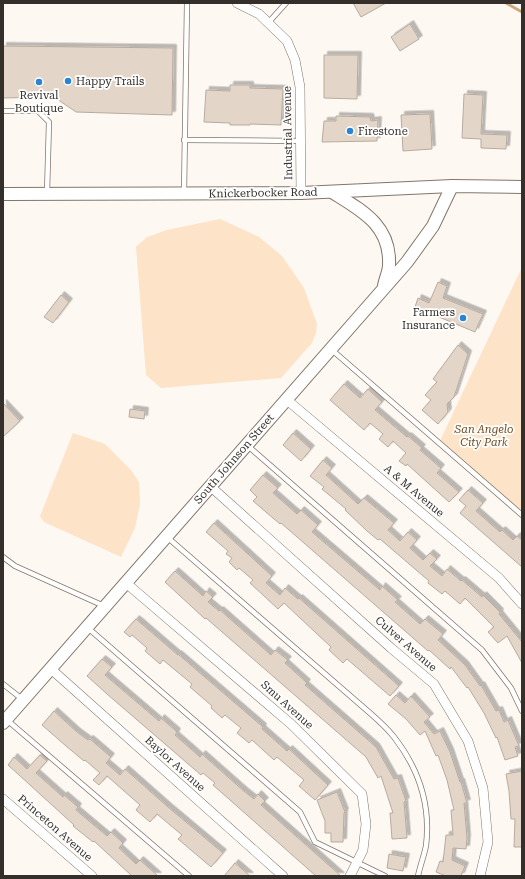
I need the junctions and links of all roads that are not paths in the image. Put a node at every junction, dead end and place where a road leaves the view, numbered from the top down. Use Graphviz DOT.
graph roads {
  1 [pos="186,3"];
  2 [pos="237,3"];
  3 [pos="286,3"];
  4 [pos="268,23"];
  5 [pos="3,111"];
  6 [pos="184,140"];
  7 [pos="301,141"];
  8 [pos="452,186"];
  9 [pos="519,187"];
  10 [pos="332,192"];
  11 [pos="301,193"];
  12 [pos="3,194"];
  13 [pos="47,194"];
  14 [pos="184,194"];
  15 [pos="383,290"];
  16 [pos="331,349"];
  17 [pos="287,400"];
  18 [pos="247,444"];
  19 [pos="210,486"];
  20 [pos="522,515"];
  21 [pos="166,537"];
  22 [pos="3,557"];
  23 [pos="126,583"];
  24 [pos="522,604"];
  25 [pos="105,606"];
  26 [pos="87,627"];
  27 [pos="51,669"];
  28 [pos="3,684"];
  29 [pos="23,700"];
  30 [pos="522,712"];
  31 [pos="5,721"];
  32 [pos="3,799"];
  33 [pos="356,862"];
  34 [pos="92,876"];
  35 [pos="189,876"];
  36 [pos="283,876"];
  37 [pos="350,876"];
  38 [pos="385,876"];
  39 [pos="418,876"];
  40 [pos="480,876"];
  1 -- 6 [label="lane"];
  2 -- 4 [label="street, Industrial Avenue"];
  3 -- 4 [label="lane"];
  4 -- 7 [label="street, Industrial Avenue"];
  5 -- 13 [label="lane"];
  6 -- 7 [label="lane"];
  6 -- 14 [label="lane"];
  7 -- 11 [label="street, Industrial Avenue"];
  8 -- 9 [label="main road, Knickerbocker Road"];
  8 -- 10 [label="main road, Knickerbocker Road"];
  8 -- 15 [label="main road, South Johnson Street"];
  10 -- 11 [label="main road, Knickerbocker Road"];
  10 -- 15 [label="main road"];
  11 -- 14 [label="main road, Knickerbocker Road"];
  12 -- 13 [label="main road, Knickerbocker Road"];
  13 -- 14 [label="main road, Knickerbocker Road"];
  15 -- 16 [label="main road, South Johnson Street"];
  16 -- 17 [label="main road, South Johnson Street"];
  16 -- 20 [label="lane"];
  17 -- 18 [label="main road, South Johnson Street"];
  17 -- 24 [label="street, A & M Avenue"];
  18 -- 19 [label="main road, South Johnson Street"];
  18 -- 30 [label="lane"];
  19 -- 21 [label="main road, South Johnson Street"];
  19 -- 40 [label="street, Culver Avenue"];
  21 -- 23 [label="main road, South Johnson Street"];
  21 -- 39 [label="lane"];
  22 -- 25 [label="lane"];
  23 -- 25 [label="main road, South Johnson Street"];
  23 -- 33 [label="street, Smu Avenue"];
  25 -- 26 [label="main road, South Johnson Street"];
  26 -- 27 [label="main road, South Johnson Street"];
  26 -- 33 [label="lane"];
  27 -- 29 [label="main road, South Johnson Street"];
  27 -- 36 [label="street, Baylor Avenue"];
  28 -- 29 [label="lane"];
  29 -- 31 [label="main road, South Johnson Street"];
  31 -- 35 [label="lane"];
  32 -- 34 [label="street, Princeton Avenue"];
  33 -- 37 [label="street, Smu Avenue"];
  33 -- 38 [label="lane"];
}
